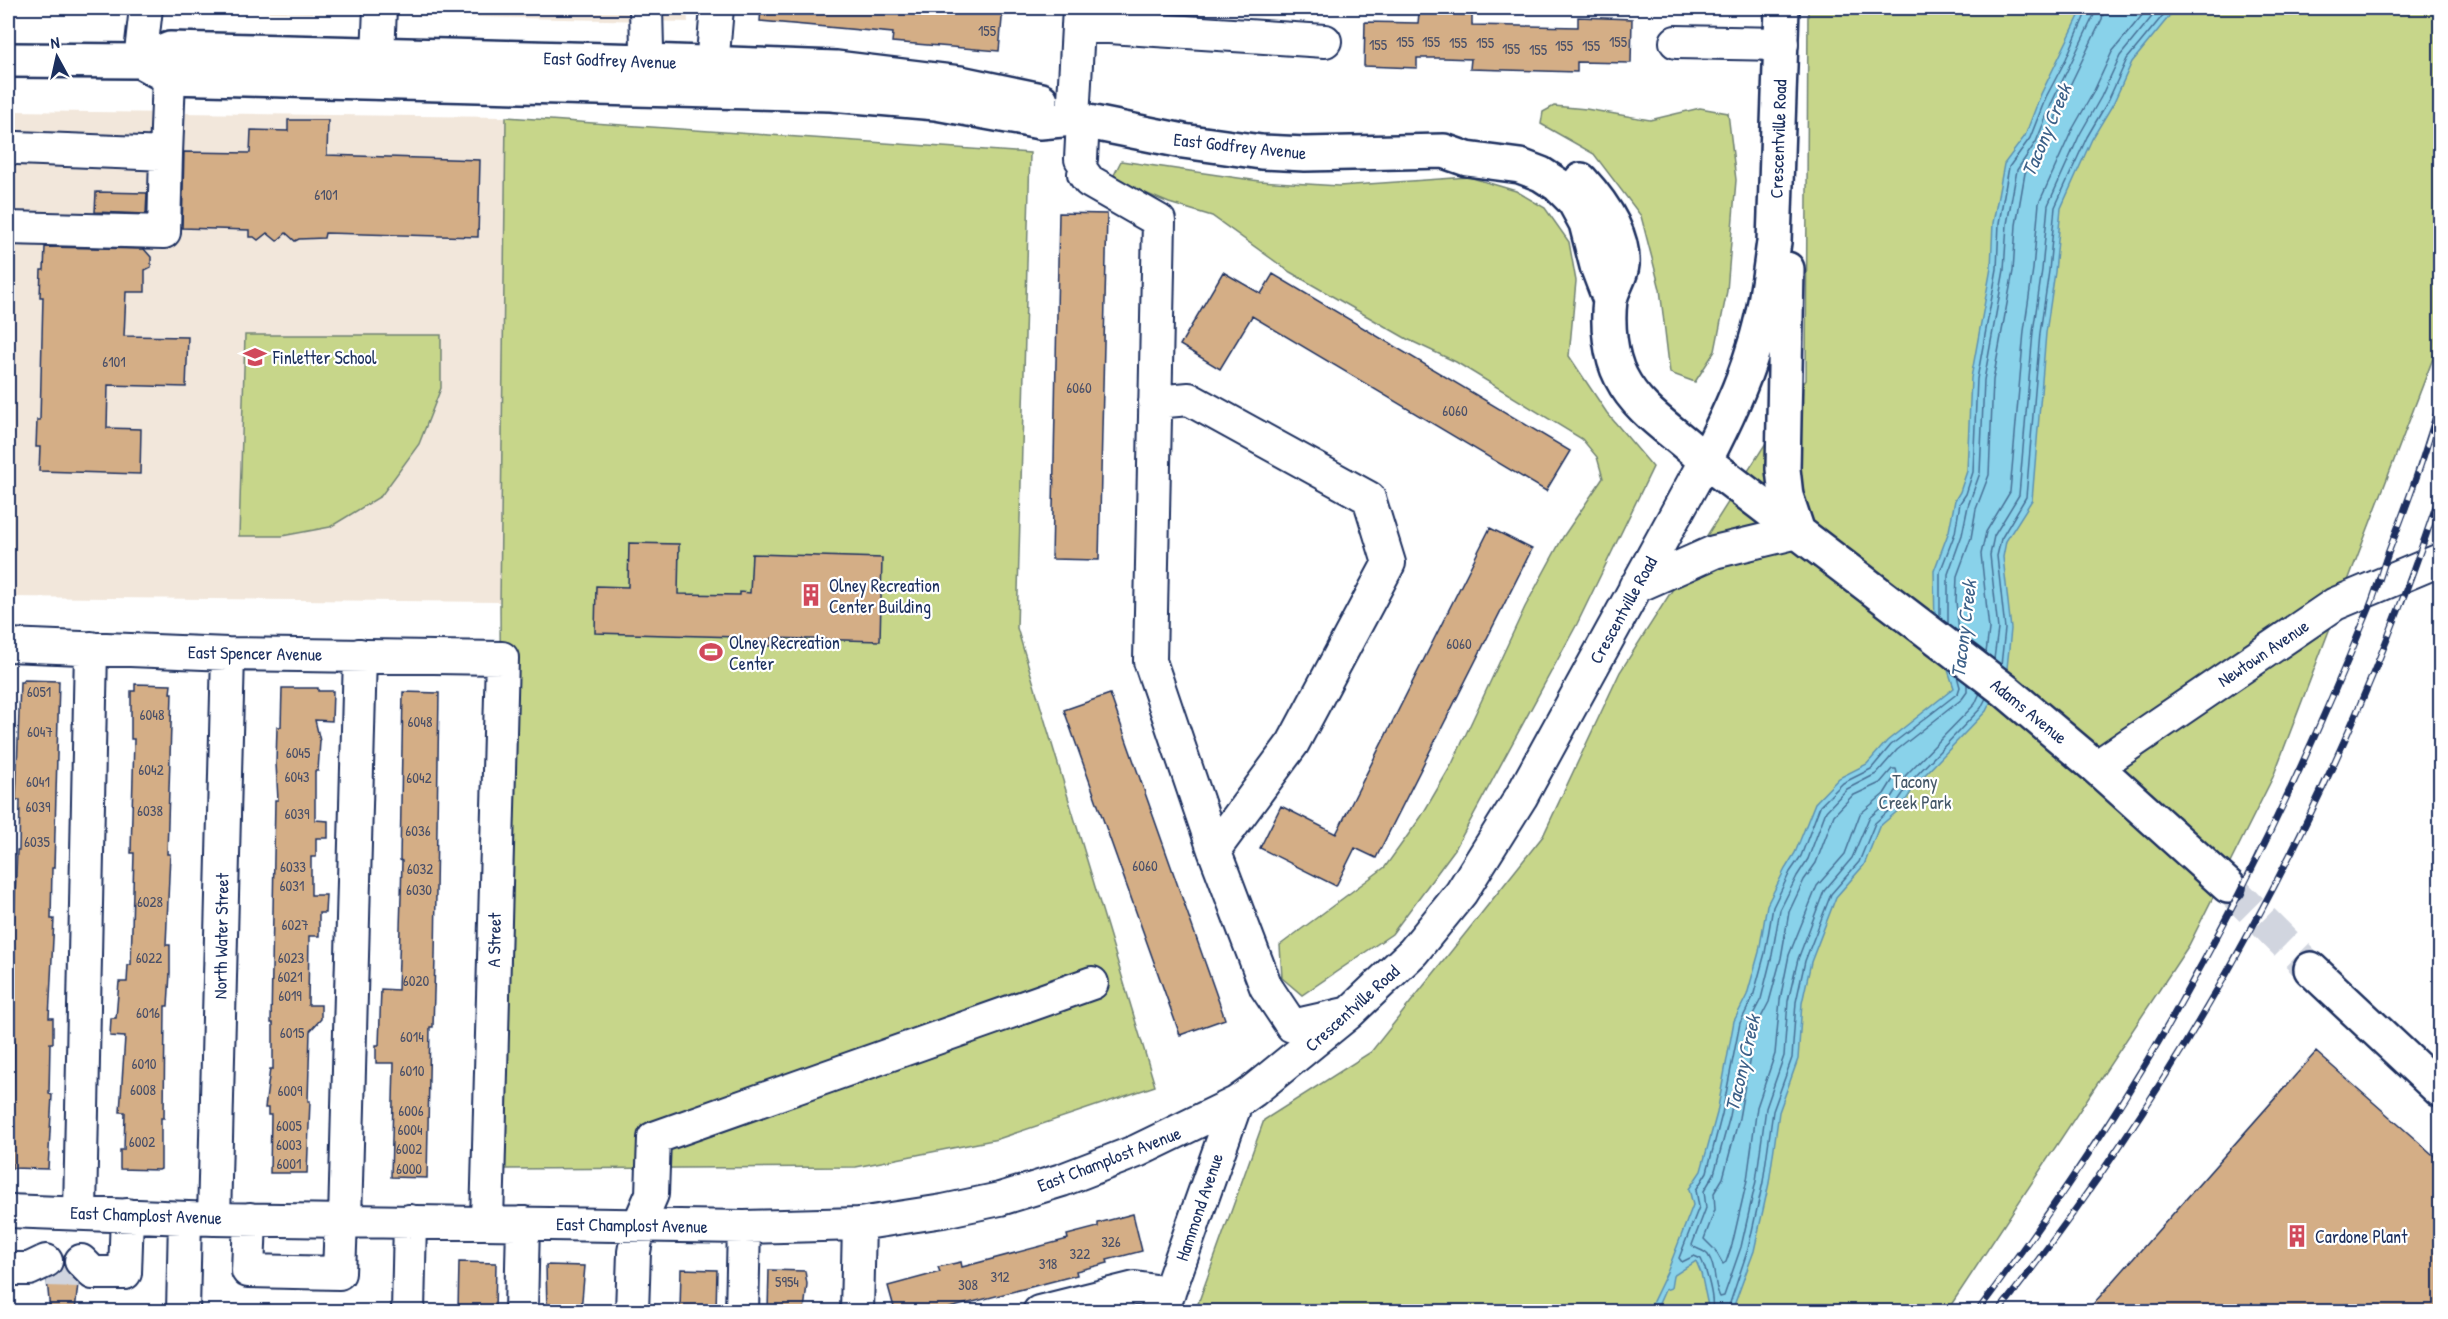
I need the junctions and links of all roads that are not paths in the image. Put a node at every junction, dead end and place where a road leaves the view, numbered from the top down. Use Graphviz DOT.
graph roads {
  1 [pos="146,8"];
  2 [pos="380,8"];
  3 [pos="646,8"];
  4 [pos="717,8"];
  5 [pos="1782,8"];
  6 [pos="1078,16"];
  7 [pos="1325,41"];
  8 [pos="1676,42"];
  9 [pos="1782,44"];
  10 [pos="8,60"];
  11 [pos="140,61"];
  12 [pos="378,69"];
  13 [pos="648,76"];
  14 [pos="169,77"];
  15 [pos="711,78"];
  16 [pos="1781,79"];
  17 [pos="1078,120"];
  18 [pos="17,148"];
  19 [pos="166,154"];
  20 [pos="8,228"];
  21 [pos="1155,402"];
  22 [pos="1705,461"];
  23 [pos="1798,532"];
  24 [pos="2440,560"];
  25 [pos="1635,587"];
  26 [pos="8,645"];
  27 [pos="91,648"];
  28 [pos="228,654"];
  29 [pos="360,655"];
  30 [pos="502,658"];
  31 [pos="2096,767"];
  32 [pos="1214,850"];
  33 [pos="2228,886"];
  34 [pos="2312,969"];
  35 [pos="1092,983"];
  36 [pos="1349,1013"];
  37 [pos="2440,1090"];
  38 [pos="1236,1103"];
  39 [pos="8,1211"];
  40 [pos="80,1213"];
  41 [pos="126,1215"];
  42 [pos="199,1218"];
  43 [pos="250,1219"];
  44 [pos="343,1220"];
  45 [pos="410,1221"];
  46 [pos="487,1222"];
  47 [pos="524,1223"];
  48 [pos="639,1224"];
  49 [pos="859,1224"];
  50 [pos="744,1227"];
  51 [pos="83,1272"];
  52 [pos="1166,1302"];
  53 [pos="183,1311"];
  54 [pos="408,1311"];
  55 [pos="521,1311"];
  56 [pos="632,1311"];
  57 [pos="742,1311"];
  58 [pos="857,1311"];
  59 [pos="1039,1311"];
  1 -- 11 [label="street"];
  2 -- 12 [label="street"];
  3 -- 13 [label="street"];
  4 -- 15 [label="street"];
  5 -- 9 [label="main road, Crescentville Road"];
  6 -- 7 [label="street"];
  6 -- 17 [label="street"];
  8 -- 9 [label="street"];
  9 -- 16 [label="main road, Crescentville Road"];
  10 -- 11 [label="main road, East Godfrey Avenue"];
  11 -- 12 [label="main road, East Godfrey Avenue"];
  11 -- 14 [label="main road, East Godfrey Avenue"];
  12 -- 13 [label="main road, East Godfrey Avenue"];
  12 -- 14 [label="main road, East Godfrey Avenue"];
  13 -- 15 [label="main road, East Godfrey Avenue"];
  14 -- 19 [label="street"];
  15 -- 17 [label="main road, East Godfrey Avenue"];
  16 -- 22 [label="main road, Crescentville Road"];
  16 -- 23 [label="main road"];
  17 -- 21 [label="street"];
  17 -- 22 [label="main road, East Godfrey Avenue"];
  18 -- 19 [label="street"];
  19 -- 20 [label="street"];
  21 -- 32 [label="street"];
  21 -- 32 [label="street"];
  22 -- 23 [label="main road, Adams Avenue"];
  22 -- 25 [label="street, Crescentville Road"];
  23 -- 25 [label="street"];
  23 -- 31 [label="main road, Adams Avenue"];
  24 -- 31 [label="street, Newtown Avenue"];
  25 -- 36 [label="street, Crescentville Road"];
  26 -- 27 [label="street, East Spencer Avenue"];
  27 -- 28 [label="street, East Spencer Avenue"];
  27 -- 40 [label="street"];
  28 -- 29 [label="street, East Spencer Avenue"];
  28 -- 42 [label="street, North Water Street"];
  29 -- 30 [label="street, East Spencer Avenue"];
  29 -- 44 [label="street"];
  30 -- 46 [label="street, A Street"];
  31 -- 33 [label="main road, Adams Avenue"];
  32 -- 36 [label="street"];
  34 -- 37 [label="main road"];
  35 -- 48 [label="street"];
  36 -- 38 [label="street, Crescentville Road"];
  38 -- 49 [label="street, East Champlost Avenue"];
  38 -- 52 [label="street, Hammond Avenue"];
  39 -- 40 [label="street, East Champlost Avenue"];
  40 -- 41 [label="street, East Champlost Avenue"];
  41 -- 42 [label="street, East Champlost Avenue"];
  41 -- 51 [label="street"];
  42 -- 43 [label="street, East Champlost Avenue"];
  42 -- 53 [label="street, North Water Street"];
  43 -- 44 [label="street, East Champlost Avenue"];
  43 -- 44 [label="street"];
  44 -- 45 [label="street, East Champlost Avenue"];
  45 -- 46 [label="street, East Champlost Avenue"];
  45 -- 54 [label="street"];
  46 -- 47 [label="street, East Champlost Avenue"];
  47 -- 48 [label="street, East Champlost Avenue"];
  47 -- 55 [label="street"];
  48 -- 50 [label="street, East Champlost Avenue"];
  48 -- 56 [label="street"];
  49 -- 50 [label="street, East Champlost Avenue"];
  49 -- 58 [label="street"];
  50 -- 57 [label="street"];
  52 -- 59 [label="street"];
}
